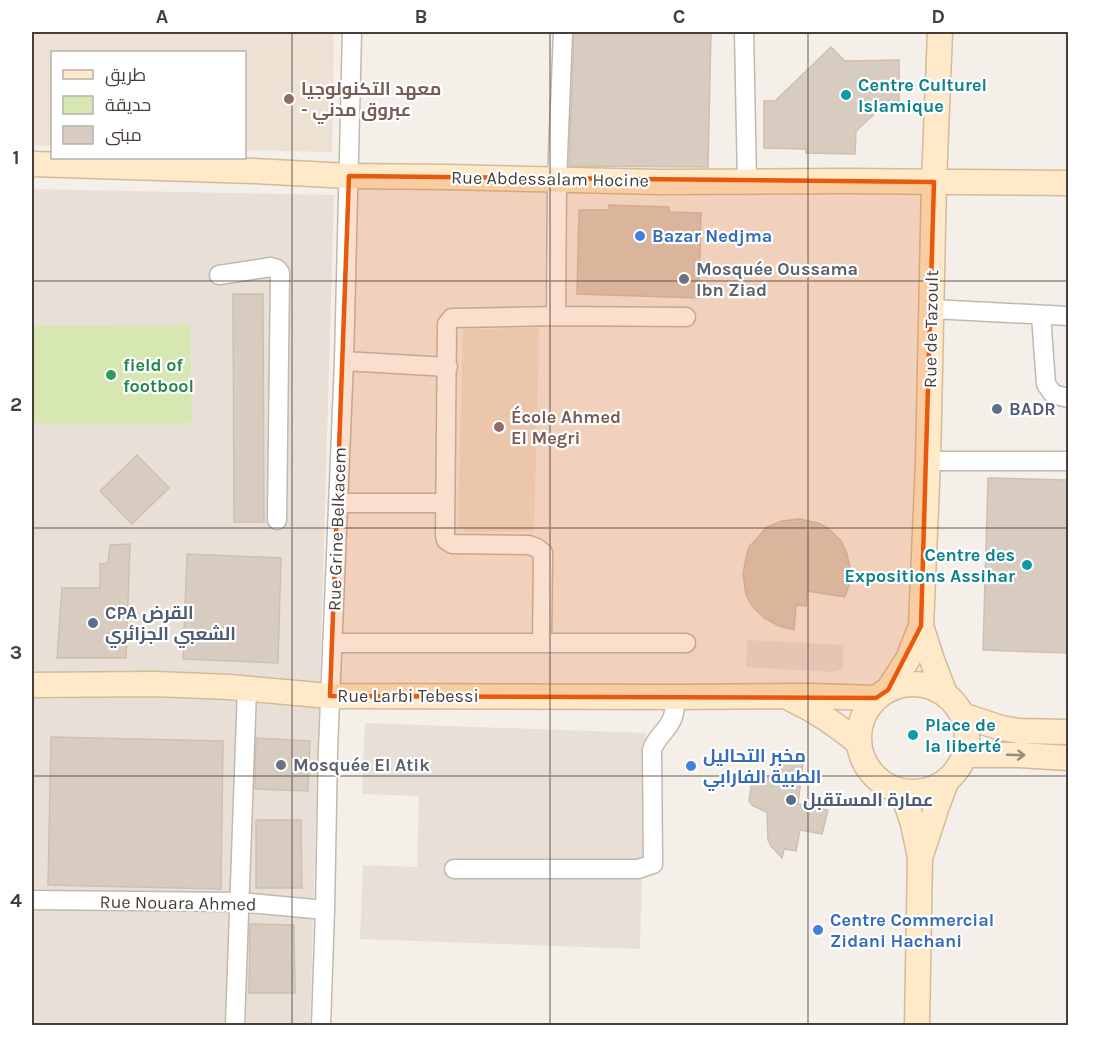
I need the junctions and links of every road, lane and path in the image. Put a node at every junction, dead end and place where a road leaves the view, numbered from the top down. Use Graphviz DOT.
graph roads {
  1 [pos="352,32"];
  2 [pos="563,32"];
  3 [pos="744,32"];
  4 [pos="940,32"];
  5 [pos="32,164"];
  6 [pos="349,176"];
  7 [pos="558,180"];
  8 [pos="747,182"];
  9 [pos="934,182"];
  10 [pos="1068,183"];
  11 [pos="219,275"];
  12 [pos="932,309"];
  13 [pos="1041,315"];
  14 [pos="556,316"];
  15 [pos="1068,316"];
  16 [pos="686,317"];
  17 [pos="344,362"];
  18 [pos="448,367"];
  19 [pos="1068,398"];
  20 [pos="928,461"];
  21 [pos="1068,461"];
  22 [pos="338,503"];
  23 [pos="445,503"];
  24 [pos="277,520"];
  25 [pos="921,626"];
  26 [pos="542,642"];
  27 [pos="332,643"];
  28 [pos="686,643"];
  29 [pos="32,685"];
  30 [pos="247,688"];
  31 [pos="882,694"];
  32 [pos="945,694"];
  33 [pos="330,696"];
  34 [pos="786,696"];
  35 [pos="675,697"];
  36 [pos="962,715"];
  37 [pos="1068,732"];
  38 [pos="859,743"];
  39 [pos="964,755"];
  40 [pos="1068,758"];
  41 [pos="946,780"];
  42 [pos="902,791"];
  43 [pos="920,857"];
  44 [pos="454,869"];
  45 [pos="32,900"];
  46 [pos="239,902"];
  47 [pos="325,910"];
  48 [pos="235,1026"];
  49 [pos="321,1026"];
  50 [pos="916,1026"];
  1 -- 6 [label="street, Rue Grine Belkacem"];
  2 -- 7 [label="street"];
  3 -- 8 [label="street"];
  4 -- 9 [label="main road, Rue de Tazoult"];
  5 -- 6 [label="main road, Rue Abdessalam Hocine"];
  6 -- 7 [label="main road, Rue Abdessalam Hocine"];
  6 -- 17 [label="street, Rue Grine Belkacem"];
  7 -- 8 [label="main road, Rue Abdessalam Hocine"];
  7 -- 14 [label="street"];
  8 -- 9 [label="main road, Rue Abdessalam Hocine"];
  9 -- 10 [label="main road, Rue Abdessalam Hocine"];
  9 -- 12 [label="main road, Rue de Tazoult"];
  11 -- 24 [label="street"];
  12 -- 13 [label="street"];
  12 -- 20 [label="main road, Rue de Tazoult"];
  13 -- 15 [label="street"];
  13 -- 19 [label="street"];
  14 -- 16 [label="street"];
  14 -- 18 [label="street"];
  17 -- 18 [label="street"];
  17 -- 22 [label="street, Rue Grine Belkacem"];
  18 -- 23 [label="street"];
  20 -- 21 [label="street"];
  20 -- 25 [label="main road, Rue de Tazoult"];
  22 -- 23 [label="street"];
  22 -- 27 [label="street, Rue Grine Belkacem"];
  23 -- 26 [label="street"];
  25 -- 31 [label="main road, Rue de Tazoult"];
  25 -- 32 [label="main road, Rue de Tazoult"];
  26 -- 27 [label="street"];
  26 -- 28 [label="street"];
  27 -- 33 [label="street, Rue Grine Belkacem"];
  29 -- 30 [label="main road, Rue Larbi Tebessi"];
  30 -- 33 [label="main road, Rue Larbi Tebessi"];
  30 -- 46 [label="street"];
  31 -- 32 [label="main road"];
  31 -- 34 [label="main road, Rue Larbi Tebessi"];
  31 -- 38 [label="main road"];
  32 -- 36 [label="main road"];
  33 -- 35 [label="main road, Rue Larbi Tebessi"];
  33 -- 47 [label="street, Rue Grine Belkacem"];
  34 -- 35 [label="main road, Rue Larbi Tebessi"];
  34 -- 38 [label="main road, Rue Larbi Tebessi"];
  35 -- 44 [label="street"];
  36 -- 37 [label="main road"];
  36 -- 39 [label="main road"];
  38 -- 42 [label="main road"];
  39 -- 40 [label="main road, one-way"];
  39 -- 41 [label="main road"];
  41 -- 42 [label="main road"];
  41 -- 43 [label="main road"];
  42 -- 43 [label="main road"];
  43 -- 50 [label="main road"];
  45 -- 46 [label="street, Rue Nouara Ahmed"];
  46 -- 47 [label="street, Rue Nouara Ahmed"];
  46 -- 48 [label="street"];
  47 -- 49 [label="street, Rue Grine Belkacem"];
}
